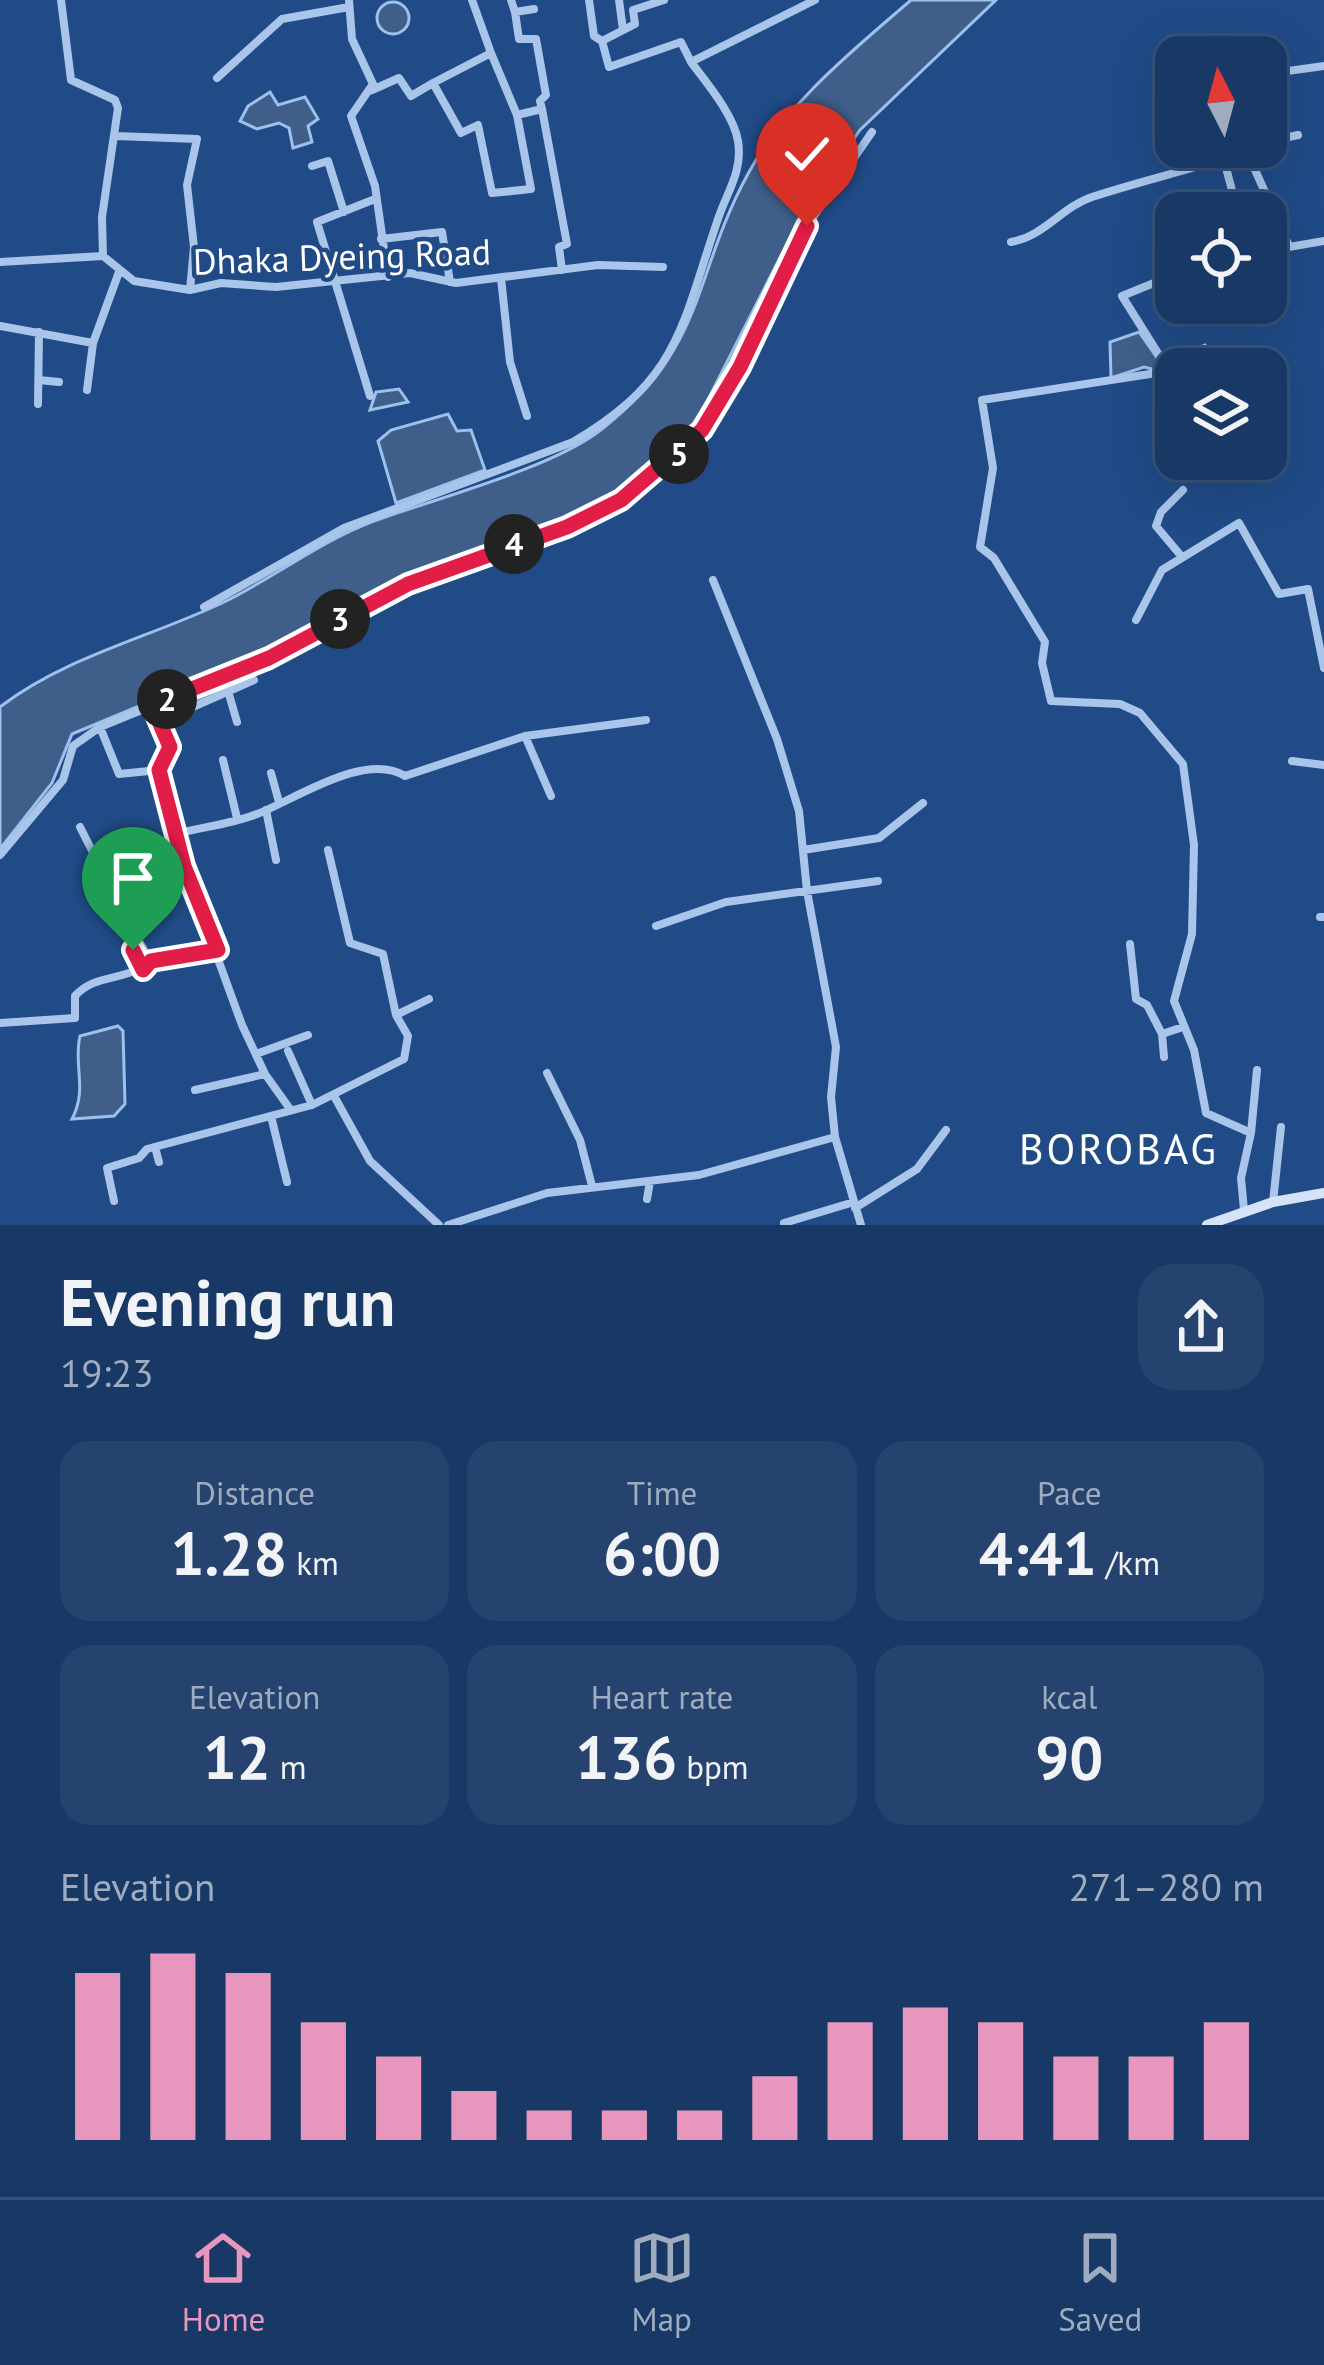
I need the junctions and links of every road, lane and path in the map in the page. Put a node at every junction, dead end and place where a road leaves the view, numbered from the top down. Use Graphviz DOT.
graph roads {
  1 [pos="62,0"];
  2 [pos="472,0"];
  3 [pos="511,0"];
  4 [pos="589,0"];
  5 [pos="619,0"];
  6 [pos="664,0"];
  7 [pos="815,0"];
  8 [pos="349,3"];
  9 [pos="646,3"];
  10 [pos="534,9"];
  11 [pos="515,12"];
  12 [pos="623,30"];
  13 [pos="602,40"];
  14 [pos="491,53"];
  15 [pos="691,62"];
  16 [pos="1324,66"];
  17 [pos="1287,71"];
  18 [pos="218,78"];
  19 [pos="433,83"];
  20 [pos="372,90"];
  21 [pos="542,109"];
  22 [pos="517,115"];
  23 [pos="872,132"];
  24 [pos="1298,135"];
  25 [pos="116,136"];
  26 [pos="1287,137"];
  27 [pos="311,166"];
  28 [pos="1198,168"];
  29 [pos="1254,168"];
  30 [pos="375,199"];
  31 [pos="344,212"];
  32 [pos="381,238"];
  33 [pos="1324,241"];
  34 [pos="1011,242"];
  35 [pos="1289,246"];
  36 [pos="103,256"];
  37 [pos="0,262"];
  38 [pos="663,267"];
  39 [pos="562,270"];
  40 [pos="119,272"];
  41 [pos="388,277"];
  42 [pos="331,278"];
  43 [pos="501,278"];
  44 [pos="450,282"];
  45 [pos="1155,283"];
  46 [pos="190,290"];
  47 [pos="0,326"];
  48 [pos="39,332"];
  49 [pos="93,343"];
  50 [pos="39,380"];
  51 [pos="59,382"];
  52 [pos="87,390"];
  53 [pos="370,396"];
  54 [pos="38,404"];
  55 [pos="527,416"];
  56 [pos="1183,490"];
  57 [pos="1182,557"];
  58 [pos="713,580"];
  59 [pos="204,607"];
  60 [pos="1136,620"];
  61 [pos="1324,668"];
  62 [pos="254,680"];
  63 [pos="228,691"];
  64 [pos="152,705"];
  65 [pos="646,720"];
  66 [pos="161,721"];
  67 [pos="237,722"];
  68 [pos="100,727"];
  69 [pos="525,736"];
  70 [pos="223,760"];
  71 [pos="1292,760"];
  72 [pos="1324,765"];
  73 [pos="159,770"];
  74 [pos="271,773"];
  75 [pos="550,796"];
  76 [pos="279,802"];
  77 [pos="923,802"];
  78 [pos="266,808"];
  79 [pos="237,818"];
  80 [pos="80,827"];
  81 [pos="175,834"];
  82 [pos="328,850"];
  83 [pos="803,850"];
  84 [pos="0,855"];
  85 [pos="275,860"];
  86 [pos="878,881"];
  87 [pos="807,891"];
  88 [pos="656,926"];
  89 [pos="135,935"];
  90 [pos="1130,944"];
  91 [pos="218,950"];
  92 [pos="151,961"];
  93 [pos="143,970"];
  94 [pos="429,999"];
  95 [pos="396,1015"];
  96 [pos="0,1022"];
  97 [pos="1183,1027"];
  98 [pos="1162,1034"];
  99 [pos="308,1035"];
  100 [pos="288,1051"];
  101 [pos="256,1054"];
  102 [pos="1164,1057"];
  103 [pos="1257,1070"];
  104 [pos="547,1073"];
  105 [pos="266,1074"];
  106 [pos="195,1090"];
  107 [pos="334,1096"];
  108 [pos="312,1105"];
  109 [pos="290,1109"];
  110 [pos="272,1116"];
  111 [pos="1281,1127"];
  112 [pos="946,1130"];
  113 [pos="1251,1133"];
  114 [pos="835,1137"];
  115 [pos="155,1148"];
  116 [pos="159,1162"];
  117 [pos="287,1181"];
  118 [pos="650,1181"];
  119 [pos="592,1186"];
  120 [pos="1324,1193"];
  121 [pos="646,1199"];
  122 [pos="114,1201"];
  123 [pos="1274,1202"];
  124 [pos="854,1204"];
  125 [pos="1248,1209"];
  126 [pos="1255,1222"];
  127 [pos="784,1223"];
  128 [pos="439,1225"];
  129 [pos="448,1225"];
  130 [pos="861,1225"];
  131 [pos="1207,1225"];
  1 -- 25 [label="street"];
  2 -- 14 [label="street"];
  3 -- 11 [label="street"];
  4 -- 13 [label="street"];
  5 -- 12 [label="street"];
  6 -- 9 [label="street"];
  7 -- 15 [label="street"];
  8 -- 18 [label="street"];
  8 -- 20 [label="street"];
  9 -- 12 [label="street"];
  10 -- 11 [label="street"];
  11 -- 21 [label="street"];
  12 -- 13 [label="street"];
  13 -- 15 [label="street"];
  14 -- 19 [label="street"];
  14 -- 22 [label="street"];
  15 -- 59 [label="street"];
  16 -- 17 [label="street"];
  19 -- 20 [label="street"];
  19 -- 22 [label="street"];
  20 -- 30 [label="street"];
  21 -- 22 [label="street"];
  21 -- 39 [label="street"];
  23 -- 64 [label="street"];
  24 -- 26 [label="street"];
  25 -- 36 [label="street"];
  25 -- 46 [label="street"];
  27 -- 31 [label="street"];
  28 -- 34 [label="street"];
  29 -- 35 [label="street"];
  30 -- 31 [label="street"];
  30 -- 32 [label="street"];
  31 -- 42 [label="street"];
  32 -- 41 [label="street"];
  32 -- 44 [label="street"];
  33 -- 35 [label="street"];
  36 -- 37 [label="street"];
  36 -- 40 [label="street, Dhaka Dyeing Road"];
  38 -- 39 [label="street, Dhaka Dyeing Road"];
  39 -- 43 [label="street, Dhaka Dyeing Road"];
  40 -- 46 [label="street, Dhaka Dyeing Road"];
  40 -- 49 [label="street"];
  41 -- 42 [label="street, Dhaka Dyeing Road"];
  41 -- 44 [label="street, Dhaka Dyeing Road"];
  42 -- 46 [label="street, Dhaka Dyeing Road"];
  42 -- 53 [label="street"];
  43 -- 44 [label="street, Dhaka Dyeing Road"];
  43 -- 55 [label="street"];
  45 -- 97 [label="street"];
  47 -- 48 [label="street"];
  48 -- 49 [label="street"];
  48 -- 50 [label="street"];
  49 -- 52 [label="street"];
  50 -- 51 [label="street"];
  50 -- 54 [label="street"];
  56 -- 57 [label="street"];
  57 -- 60 [label="street"];
  57 -- 61 [label="street"];
  58 -- 83 [label="street"];
  62 -- 63 [label="street"];
  63 -- 66 [label="street"];
  63 -- 67 [label="street"];
  64 -- 66 [label="street"];
  64 -- 68 [label="street"];
  65 -- 69 [label="street"];
  66 -- 73 [label="street"];
  68 -- 73 [label="street"];
  68 -- 84 [label="street"];
  69 -- 75 [label="street"];
  69 -- 76 [label="street"];
  70 -- 79 [label="street"];
  71 -- 72 [label="street"];
  73 -- 81 [label="street"];
  74 -- 76 [label="street"];
  76 -- 78 [label="street"];
  77 -- 83 [label="street"];
  78 -- 79 [label="street"];
  78 -- 85 [label="street"];
  79 -- 81 [label="street"];
  80 -- 89 [label="street"];
  81 -- 91 [label="street"];
  82 -- 95 [label="street"];
  83 -- 87 [label="street"];
  86 -- 87 [label="street"];
  87 -- 88 [label="street"];
  87 -- 114 [label="street"];
  89 -- 92 [label="street"];
  89 -- 93 [label="street"];
  90 -- 98 [label="street"];
  91 -- 92 [label="street"];
  91 -- 101 [label="street"];
  92 -- 93 [label="street"];
  93 -- 96 [label="street"];
  94 -- 95 [label="street"];
  95 -- 107 [label="street"];
  97 -- 98 [label="street"];
  97 -- 113 [label="street"];
  98 -- 102 [label="street"];
  99 -- 101 [label="street"];
  100 -- 108 [label="street"];
  101 -- 105 [label="street"];
  103 -- 113 [label="street"];
  104 -- 119 [label="street"];
  105 -- 106 [label="street"];
  105 -- 109 [label="street"];
  107 -- 108 [label="street"];
  107 -- 128 [label="street"];
  108 -- 109 [label="street"];
  109 -- 110 [label="street"];
  110 -- 115 [label="street"];
  110 -- 117 [label="street"];
  111 -- 123 [label="street"];
  112 -- 124 [label="street"];
  113 -- 125 [label="street"];
  114 -- 118 [label="street"];
  114 -- 124 [label="street"];
  115 -- 116 [label="street"];
  115 -- 122 [label="street"];
  118 -- 119 [label="street"];
  118 -- 121 [label="street"];
  119 -- 129 [label="street"];
  120 -- 123 [label="main road"];
  123 -- 125 [label="main road"];
  124 -- 127 [label="street"];
  124 -- 130 [label="street"];
  125 -- 126 [label="street"];
  125 -- 131 [label="main road"];
}
